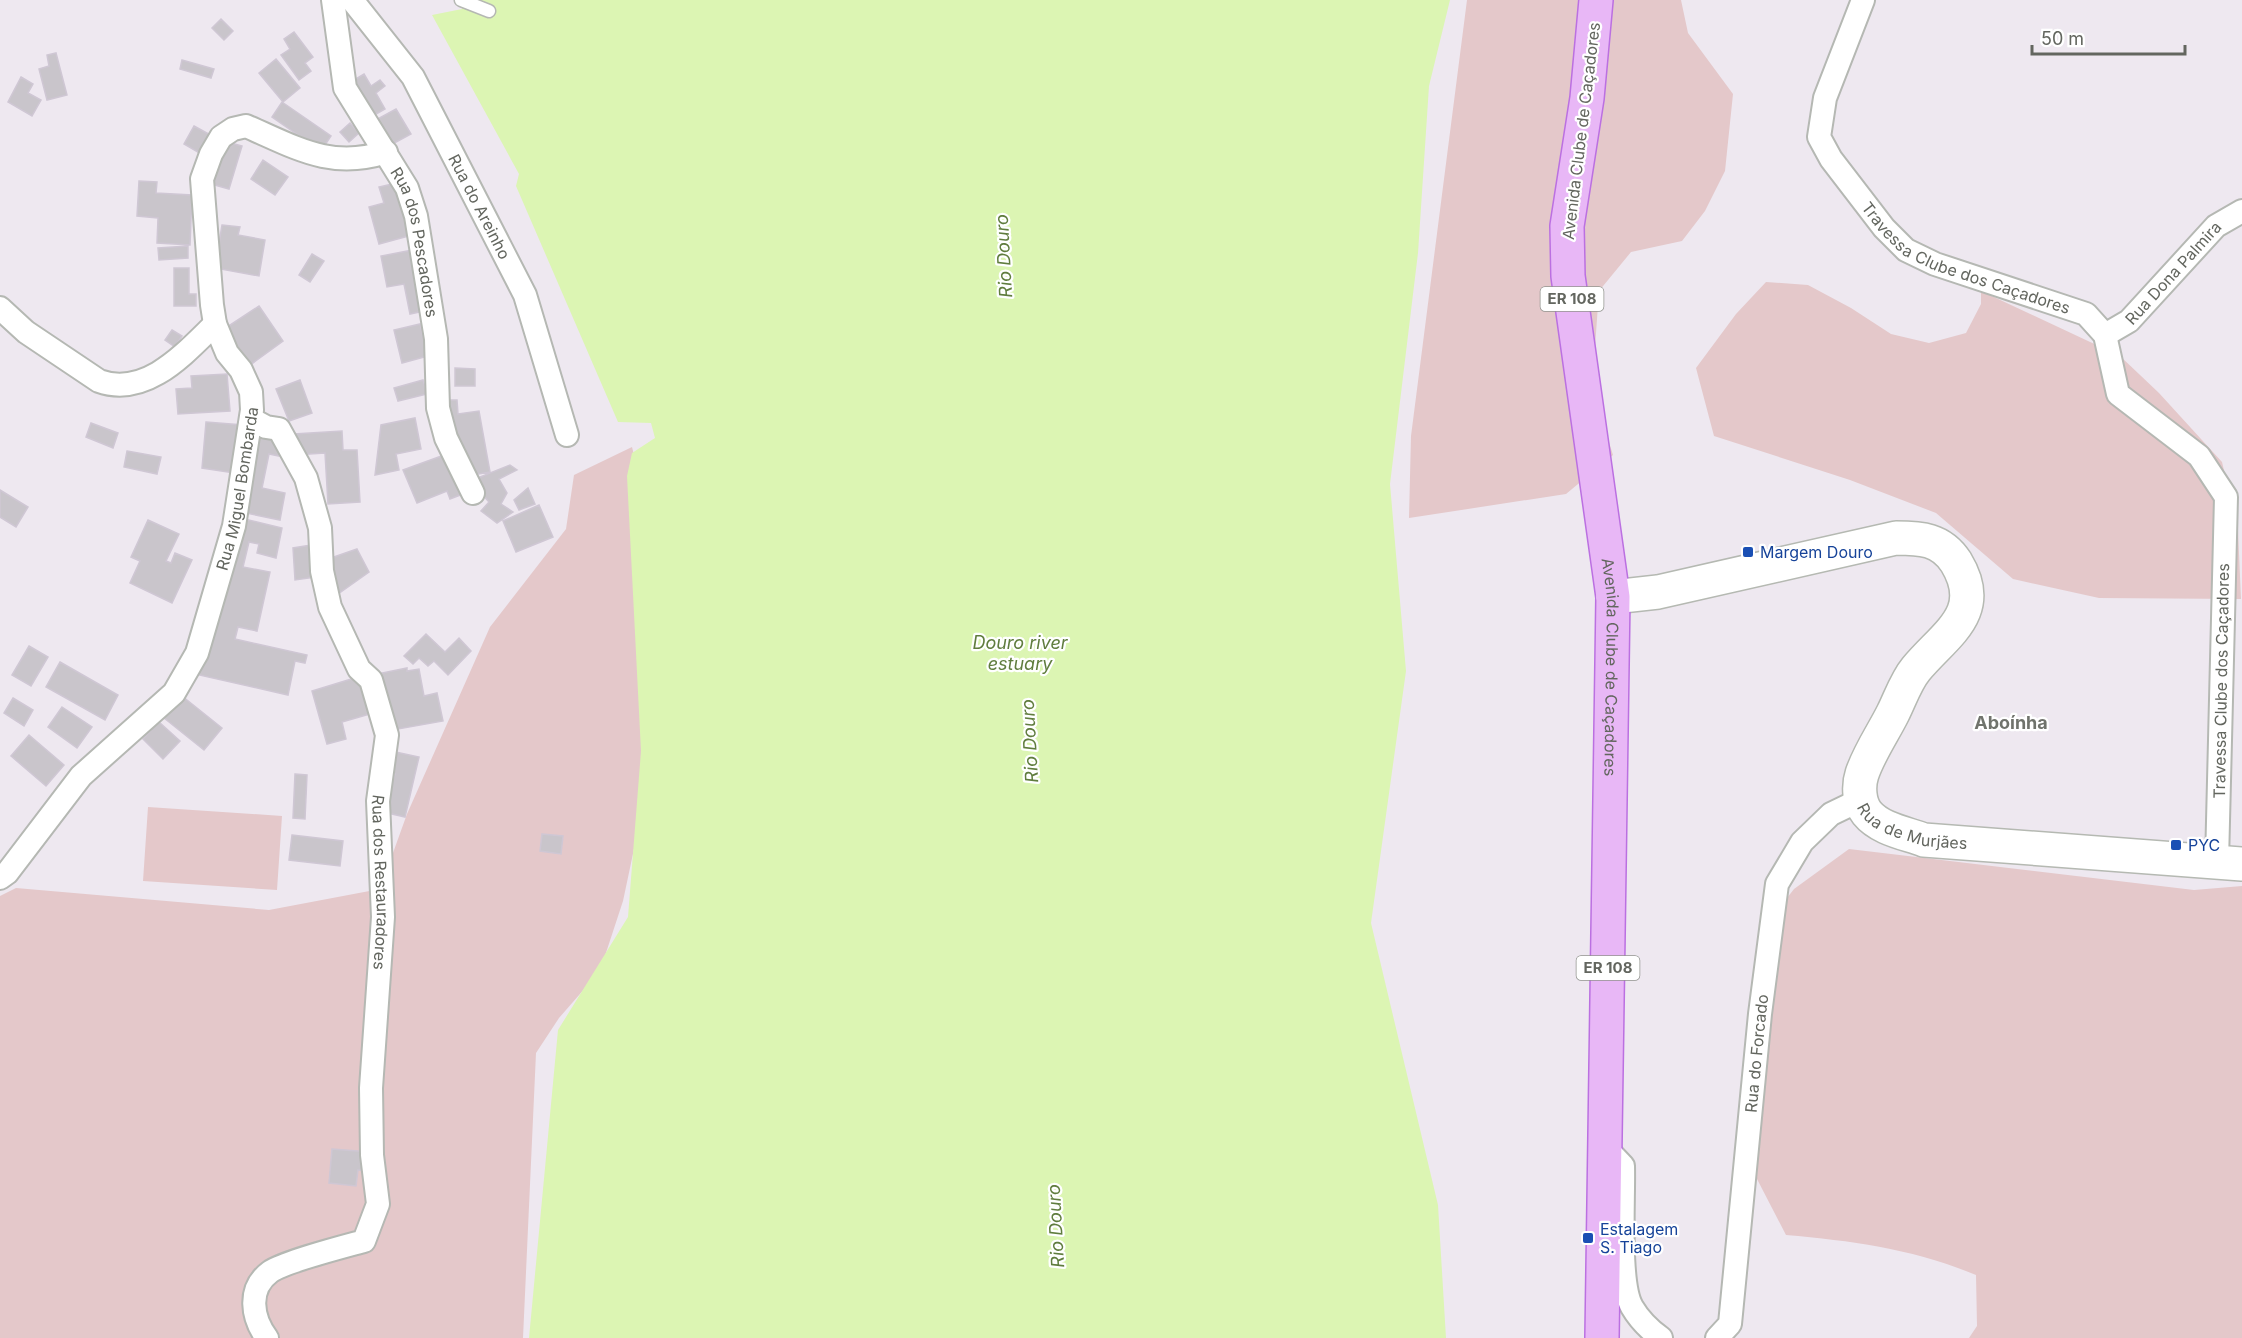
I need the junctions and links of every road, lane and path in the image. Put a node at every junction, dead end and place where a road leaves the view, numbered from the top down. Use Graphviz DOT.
graph roads {
  1 [pos="333,0"];
  2 [pos="352,0"];
  3 [pos="461,0"];
  4 [pos="1596,0"];
  5 [pos="1863,0"];
  6 [pos="489,11"];
  7 [pos="386,152"];
  8 [pos="2242,211"];
  9 [pos="0,308"];
  10 [pos="215,324"];
  11 [pos="2105,335"];
  12 [pos="251,420"];
  13 [pos="567,435"];
  14 [pos="473,493"];
  15 [pos="1613,597"];
  16 [pos="1860,800"];
  17 [pos="2230,863"];
  18 [pos="0,878"];
  19 [pos="1606,1148"];
  20 [pos="267,1338"];
  21 [pos="1602,1338"];
  22 [pos="1661,1338"];
  23 [pos="1717,1338"];
  1 -- 7 [label="street, Rua dos Pescadores"];
  2 -- 13 [label="street, Rua do Areinho"];
  3 -- 6 [label="lane"];
  4 -- 15 [label="main road, Avenida Clube de Caçadores / ER 108"];
  5 -- 11 [label="street, Travessa Clube dos Caçadores"];
  7 -- 10 [label="street, Rua Miguel Bombarda"];
  7 -- 14 [label="street, Rua dos Pescadores"];
  8 -- 11 [label="street, Rua Dona Palmira"];
  9 -- 10 [label="street"];
  10 -- 12 [label="street, Rua Miguel Bombarda"];
  11 -- 17 [label="street, Travessa Clube dos Caçadores"];
  12 -- 18 [label="street, Rua Miguel Bombarda"];
  12 -- 20 [label="street, Rua dos Restauradores"];
  15 -- 16 [label="main road, Rua de Murjães"];
  15 -- 19 [label="main road, Avenida Clube de Caçadores / ER 108"];
  16 -- 17 [label="main road, Rua de Murjães"];
  16 -- 23 [label="street, Rua do Forcado"];
  19 -- 21 [label="main road, Avenida Clube de Caçadores / ER 108"];
  19 -- 22 [label="street"];
}
